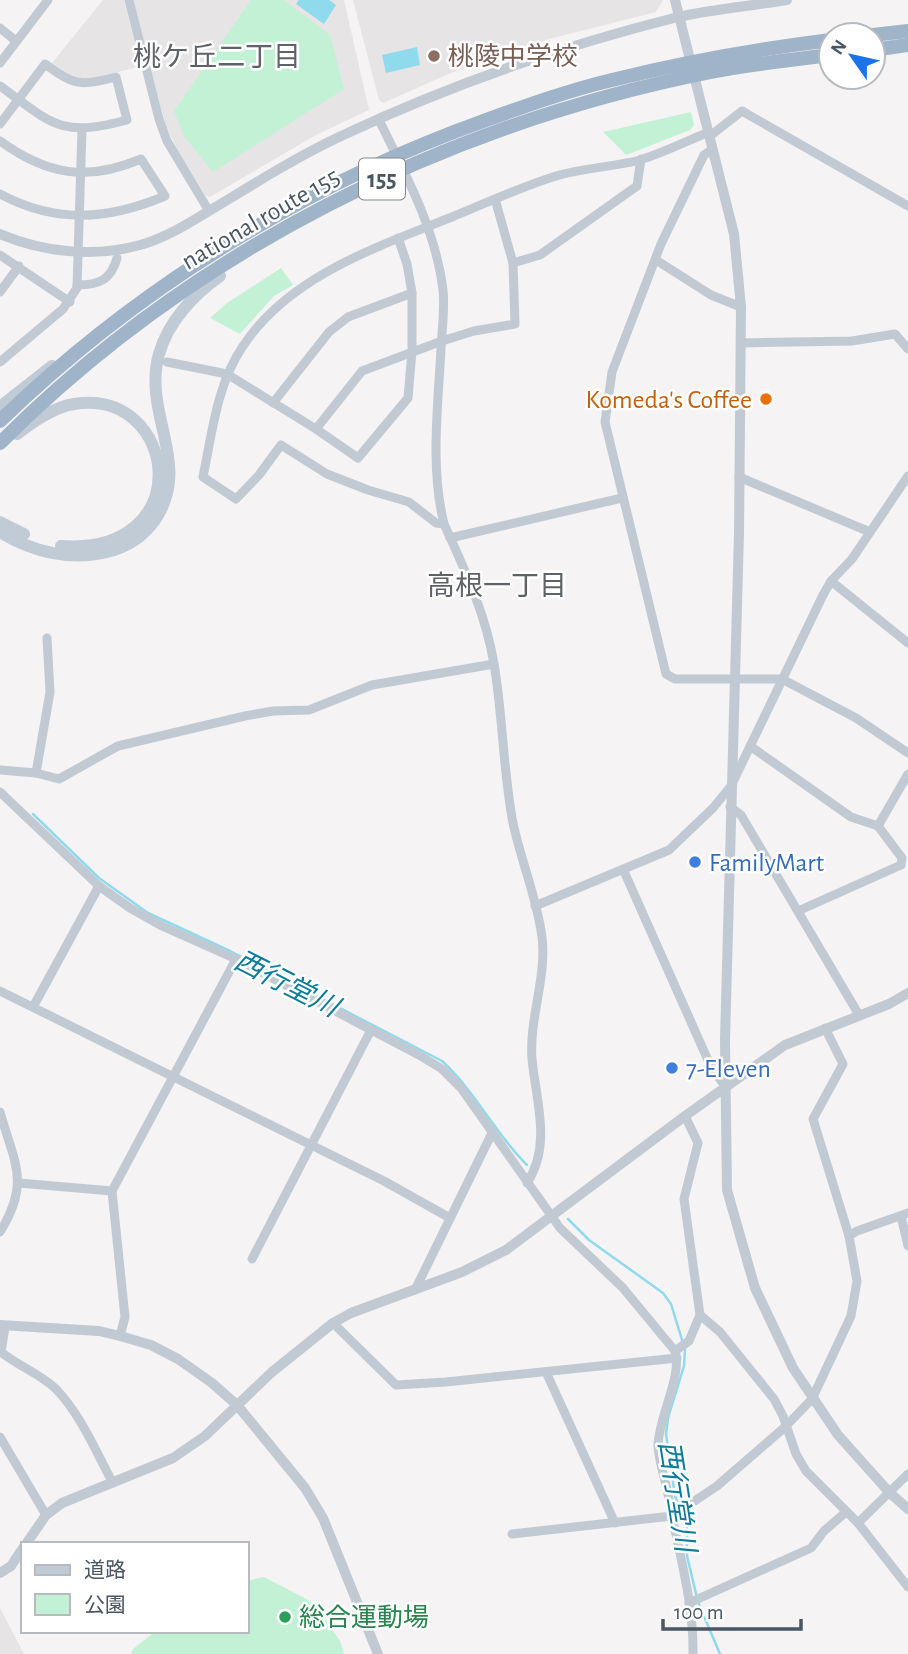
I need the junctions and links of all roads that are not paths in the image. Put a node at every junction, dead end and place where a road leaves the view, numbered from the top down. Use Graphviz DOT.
graph roads {
  1 [pos="48,0"];
  2 [pos="129,0"];
  3 [pos="676,0"];
  4 [pos="787,0"];
  5 [pos="680,17"];
  6 [pos="0,28"];
  7 [pos="908,31"];
  8 [pos="887,33"];
  9 [pos="16,41"];
  10 [pos="817,42"];
  11 [pos="908,46"];
  12 [pos="887,48"];
  13 [pos="817,57"];
  14 [pos="0,63"];
  15 [pos="0,86"];
  16 [pos="18,100"];
  17 [pos="379,120"];
  18 [pos="0,124"];
  19 [pos="82,129"];
  20 [pos="710,134"];
  21 [pos="0,141"];
  22 [pos="713,149"];
  23 [pos="641,159"];
  24 [pos="81,173"];
  25 [pos="0,194"];
  26 [pos="338,199"];
  27 [pos="495,199"];
  28 [pos="908,206"];
  29 [pos="209,211"];
  30 [pos="80,217"];
  31 [pos="428,226"];
  32 [pos="0,234"];
  33 [pos="398,238"];
  34 [pos="78,251"];
  35 [pos="0,255"];
  36 [pos="117,258"];
  37 [pos="656,260"];
  38 [pos="513,263"];
  39 [pos="19,266"];
  40 [pos="77,285"];
  41 [pos="0,292"];
  42 [pos="412,293"];
  43 [pos="70,302"];
  44 [pos="741,307"];
  45 [pos="442,341"];
  46 [pos="741,343"];
  47 [pos="908,349"];
  48 [pos="412,351"];
  49 [pos="76,353"];
  50 [pos="0,362"];
  51 [pos="167,362"];
  52 [pos="227,374"];
  53 [pos="274,403"];
  54 [pos="0,407"];
  55 [pos="0,421"];
  56 [pos="316,429"];
  57 [pos="0,445"];
  58 [pos="908,476"];
  59 [pos="739,477"];
  60 [pos="622,498"];
  61 [pos="444,524"];
  62 [pos="4,529"];
  63 [pos="870,532"];
  64 [pos="450,538"];
  65 [pos="831,581"];
  66 [pos="47,638"];
  67 [pos="908,643"];
  68 [pos="494,664"];
  69 [pos="733,680"];
  70 [pos="782,680"];
  71 [pos="750,746"];
  72 [pos="908,753"];
  73 [pos="0,770"];
  74 [pos="36,773"];
  75 [pos="908,774"];
  76 [pos="731,786"];
  77 [pos="0,792"];
  78 [pos="730,807"];
  79 [pos="878,826"];
  80 [pos="623,869"];
  81 [pos="99,886"];
  82 [pos="535,906"];
  83 [pos="798,911"];
  84 [pos="236,958"];
  85 [pos="0,990"];
  86 [pos="908,993"];
  87 [pos="33,1007"];
  88 [pos="859,1015"];
  89 [pos="825,1028"];
  90 [pos="371,1030"];
  91 [pos="173,1077"];
  92 [pos="725,1086"];
  93 [pos="0,1112"];
  94 [pos="685,1116"];
  95 [pos="493,1131"];
  96 [pos="310,1146"];
  97 [pos="531,1176"];
  98 [pos="19,1183"];
  99 [pos="112,1191"];
  100 [pos="904,1214"];
  101 [pos="550,1215"];
  102 [pos="450,1218"];
  103 [pos="0,1232"];
  104 [pos="849,1236"];
  105 [pos="908,1245"];
  106 [pos="252,1259"];
  107 [pos="415,1290"];
  108 [pos="700,1315"];
  109 [pos="333,1323"];
  110 [pos="3,1326"];
  111 [pos="120,1336"];
  112 [pos="676,1355"];
  113 [pos="546,1372"];
  114 [pos="812,1399"];
  115 [pos="237,1405"];
  116 [pos="785,1427"];
  117 [pos="0,1437"];
  118 [pos="908,1474"];
  119 [pos="113,1483"];
  120 [pos="889,1492"];
  121 [pos="908,1509"];
  122 [pos="678,1512"];
  123 [pos="846,1512"];
  124 [pos="46,1515"];
  125 [pos="615,1522"];
  126 [pos="859,1524"];
  127 [pos="512,1534"];
  128 [pos="27,1542"];
  129 [pos="21,1551"];
  130 [pos="0,1573"];
  131 [pos="908,1587"];
  132 [pos="695,1600"];
  133 [pos="378,1654"];
  134 [pos="693,1654"];
  1 -- 9 [label="street"];
  2 -- 29 [label="street"];
  3 -- 5 [label="street"];
  4 -- 5 [label="street"];
  5 -- 17 [label="street"];
  5 -- 20 [label="street"];
  6 -- 9 [label="street"];
  7 -- 8 [label="highway"];
  9 -- 14 [label="street"];
  10 -- 49 [label="highway, national route 155 / 155"];
  11 -- 12 [label="highway"];
  13 -- 26 [label="highway, national route 155 / 155"];
  15 -- 16 [label="street"];
  16 -- 18 [label="street"];
  16 -- 19 [label="street"];
  16 -- 19 [label="street"];
  17 -- 29 [label="street"];
  17 -- 31 [label="street"];
  19 -- 24 [label="street"];
  20 -- 22 [label="street"];
  20 -- 23 [label="street"];
  20 -- 28 [label="street"];
  21 -- 24 [label="street"];
  22 -- 37 [label="street"];
  22 -- 44 [label="street"];
  23 -- 27 [label="street"];
  23 -- 38 [label="street"];
  24 -- 30 [label="street"];
  24 -- 30 [label="street"];
  25 -- 30 [label="street"];
  26 -- 57 [label="highway, national route 155 / 155"];
  26 -- 62 [label="main road"];
  27 -- 31 [label="street"];
  27 -- 38 [label="street"];
  29 -- 34 [label="street"];
  30 -- 34 [label="street"];
  31 -- 33 [label="street"];
  31 -- 45 [label="street"];
  32 -- 34 [label="street"];
  33 -- 42 [label="street"];
  33 -- 52 [label="street"];
  34 -- 40 [label="street"];
  35 -- 39 [label="street"];
  36 -- 40 [label="street"];
  37 -- 44 [label="street"];
  37 -- 60 [label="street"];
  38 -- 45 [label="street"];
  39 -- 41 [label="street"];
  39 -- 43 [label="street"];
  40 -- 43 [label="street"];
  42 -- 48 [label="street"];
  42 -- 53 [label="street"];
  43 -- 50 [label="street"];
  44 -- 46 [label="street"];
  45 -- 48 [label="street"];
  45 -- 61 [label="street"];
  46 -- 47 [label="street"];
  46 -- 59 [label="street"];
  48 -- 56 [label="street"];
  48 -- 56 [label="street"];
  49 -- 54 [label="main road"];
  49 -- 55 [label="highway, national route 155 / 155"];
  51 -- 52 [label="street"];
  52 -- 53 [label="street"];
  52 -- 61 [label="street"];
  53 -- 56 [label="street"];
  57 -- 62 [label="main road"];
  58 -- 63 [label="street"];
  59 -- 63 [label="street"];
  59 -- 69 [label="street"];
  60 -- 64 [label="street"];
  60 -- 69 [label="street"];
  61 -- 64 [label="street"];
  63 -- 65 [label="street"];
  64 -- 68 [label="street"];
  65 -- 67 [label="street"];
  65 -- 70 [label="street"];
  66 -- 74 [label="street"];
  68 -- 74 [label="street"];
  68 -- 82 [label="street"];
  69 -- 70 [label="street"];
  69 -- 76 [label="street"];
  70 -- 71 [label="street"];
  70 -- 72 [label="street"];
  71 -- 76 [label="street"];
  71 -- 79 [label="street"];
  73 -- 74 [label="street"];
  75 -- 79 [label="street"];
  76 -- 78 [label="street"];
  76 -- 80 [label="street"];
  77 -- 81 [label="street"];
  78 -- 83 [label="street"];
  78 -- 92 [label="street"];
  79 -- 83 [label="street"];
  80 -- 82 [label="street"];
  80 -- 92 [label="street"];
  81 -- 84 [label="street"];
  81 -- 87 [label="street"];
  82 -- 97 [label="street"];
  83 -- 88 [label="street"];
  84 -- 90 [label="street"];
  84 -- 91 [label="street"];
  85 -- 87 [label="street"];
  86 -- 88 [label="street"];
  87 -- 91 [label="street"];
  88 -- 89 [label="street"];
  89 -- 92 [label="street"];
  89 -- 104 [label="street"];
  90 -- 95 [label="street"];
  90 -- 96 [label="street"];
  91 -- 96 [label="street"];
  91 -- 99 [label="street"];
  92 -- 94 [label="street"];
  92 -- 114 [label="street"];
  93 -- 98 [label="street"];
  94 -- 101 [label="street"];
  94 -- 108 [label="street"];
  95 -- 97 [label="street"];
  95 -- 102 [label="street"];
  96 -- 102 [label="street"];
  96 -- 106 [label="street"];
  97 -- 101 [label="street"];
  98 -- 99 [label="street"];
  98 -- 103 [label="street"];
  99 -- 111 [label="street"];
  100 -- 104 [label="street"];
  100 -- 105 [label="street"];
  101 -- 107 [label="street"];
  101 -- 112 [label="street"];
  102 -- 107 [label="street"];
  104 -- 114 [label="street"];
  107 -- 109 [label="street"];
  108 -- 112 [label="street"];
  108 -- 116 [label="street"];
  109 -- 113 [label="street"];
  109 -- 115 [label="street"];
  110 -- 111 [label="street"];
  110 -- 119 [label="street"];
  111 -- 115 [label="street"];
  112 -- 113 [label="street"];
  112 -- 122 [label="street"];
  113 -- 125 [label="street"];
  114 -- 116 [label="street"];
  114 -- 120 [label="street"];
  115 -- 119 [label="street"];
  115 -- 133 [label="street"];
  116 -- 122 [label="street"];
  116 -- 123 [label="street"];
  117 -- 124 [label="street"];
  118 -- 120 [label="street"];
  119 -- 124 [label="street"];
  120 -- 121 [label="street"];
  120 -- 126 [label="street"];
  122 -- 125 [label="street"];
  122 -- 132 [label="street"];
  123 -- 126 [label="street"];
  123 -- 132 [label="street"];
  124 -- 128 [label="street"];
  125 -- 127 [label="street"];
  126 -- 131 [label="street"];
  129 -- 130 [label="street"];
  132 -- 134 [label="street"];
}
